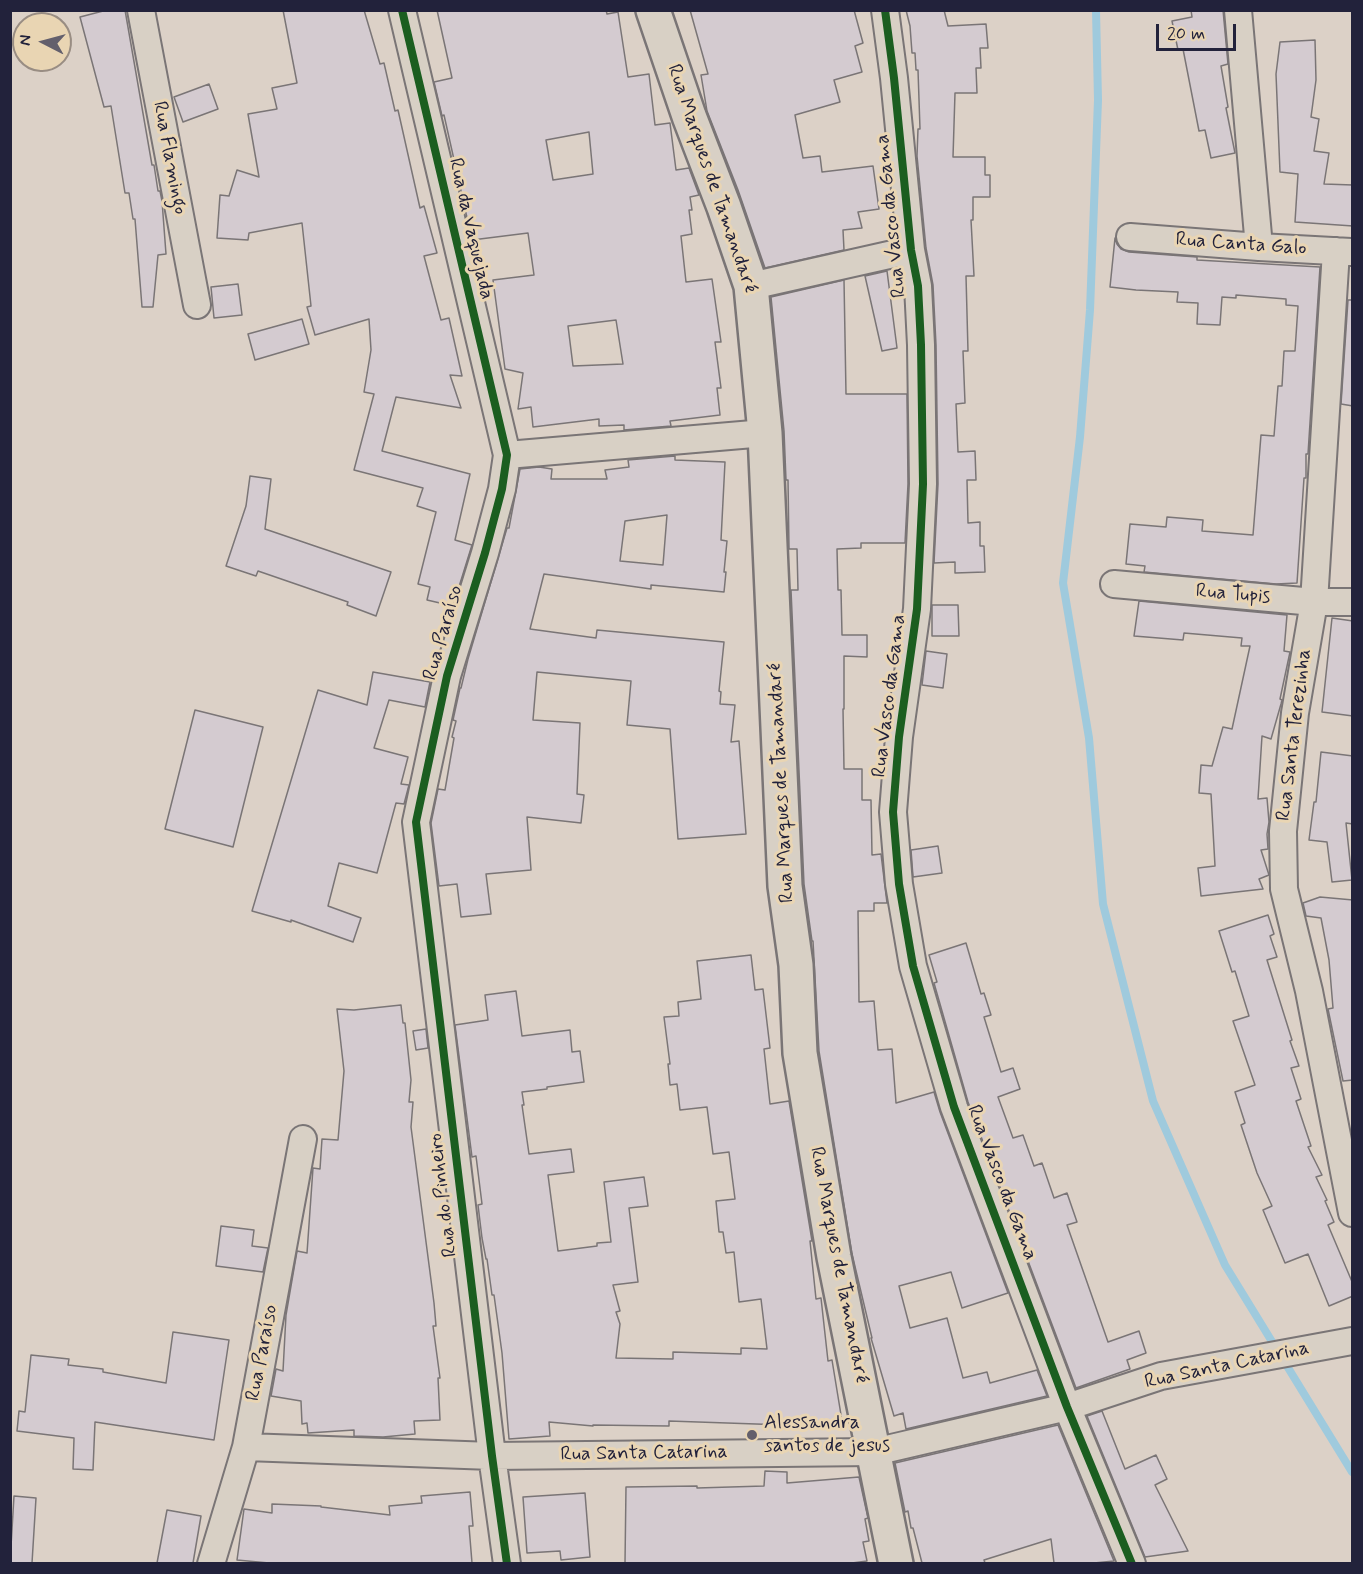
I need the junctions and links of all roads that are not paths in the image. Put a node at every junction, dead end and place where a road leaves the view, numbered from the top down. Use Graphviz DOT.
graph roads {
  1 [pos="141,10"];
  2 [pos="402,10"];
  3 [pos="653,10"];
  4 [pos="885,10"];
  5 [pos="1238,10"];
  6 [pos="1130,237"];
  7 [pos="1259,247"];
  8 [pos="911,250"];
  9 [pos="1344,251"];
  10 [pos="751,286"];
  11 [pos="197,304"];
  12 [pos="765,433"];
  13 [pos="507,455"];
  14 [pos="1114,584"];
  15 [pos="1314,602"];
  16 [pos="1353,602"];
  17 [pos="417,822"];
  18 [pos="303,1139"];
  19 [pos="1353,1213"];
  20 [pos="1352,1341"];
  21 [pos="1067,1407"];
  22 [pos="246,1447"];
  23 [pos="874,1452"];
  24 [pos="492,1456"];
  25 [pos="211,1563"];
  26 [pos="507,1563"];
  27 [pos="896,1563"];
  28 [pos="1132,1563"];
  1 -- 11 [label="street, Rua Flamingo"];
  2 -- 13 [label="street, Rua da Vaquejada"];
  3 -- 10 [label="street, Rua Marques de Tamandaré"];
  4 -- 8 [label="street, Rua Vasco da Gama"];
  5 -- 7 [label="street"];
  6 -- 7 [label="street, Rua Canta Galo"];
  7 -- 9 [label="street, Rua Canta Galo"];
  8 -- 10 [label="street"];
  8 -- 21 [label="street, Rua Vasco da Gama"];
  9 -- 15 [label="street, Rua Santa Terezinha"];
  10 -- 12 [label="street, Rua Marques de Tamandaré"];
  12 -- 13 [label="street"];
  12 -- 23 [label="street, Rua Marques de Tamandaré"];
  13 -- 17 [label="street, Rua Paraíso"];
  14 -- 15 [label="street, Rua Tupis"];
  15 -- 16 [label="street, Rua Tupis"];
  15 -- 19 [label="street, Rua Santa Terezinha"];
  17 -- 24 [label="street, Rua do Pinheiro"];
  18 -- 22 [label="street, Rua Paraíso"];
  20 -- 21 [label="street, Rua Santa Catarina"];
  21 -- 23 [label="street, Rua Santa Catarina"];
  21 -- 28 [label="street, Rua Vasco da Gama"];
  22 -- 24 [label="street, Rua Santa Catarina"];
  22 -- 25 [label="street, Rua Paraíso"];
  23 -- 24 [label="street, Rua Santa Catarina"];
  23 -- 27 [label="street, Rua Marques de Tamandaré"];
  24 -- 26 [label="street, Rua do Pinheiro"];
}
